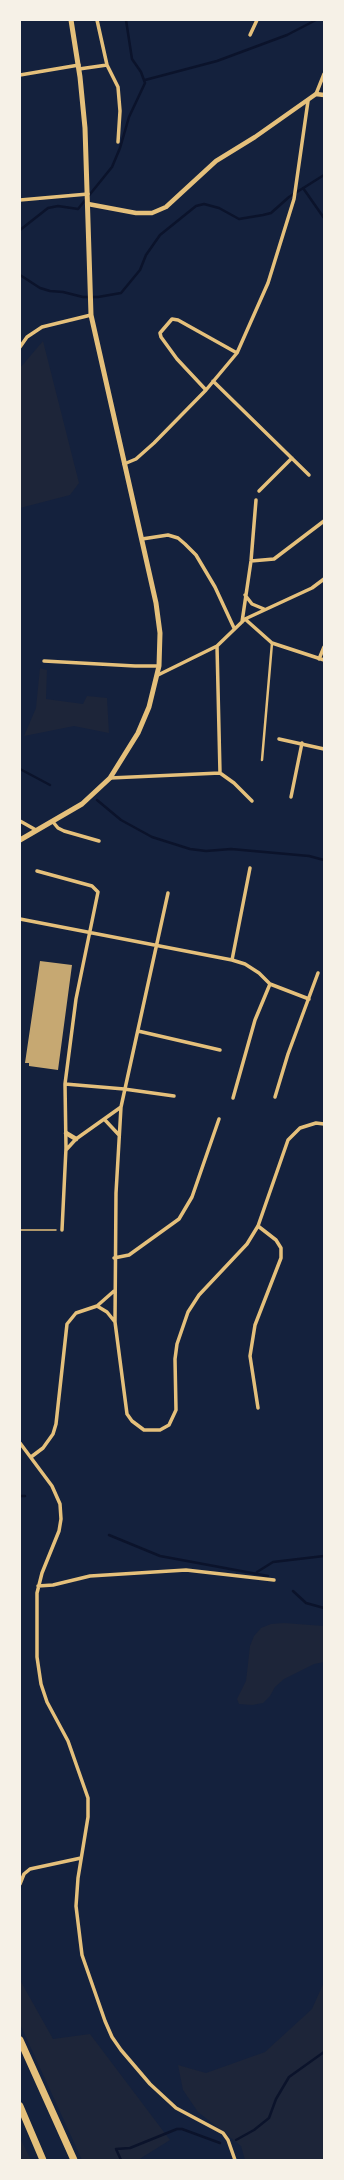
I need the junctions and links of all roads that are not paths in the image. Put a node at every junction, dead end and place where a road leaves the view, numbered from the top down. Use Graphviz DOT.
graph roads {
  1 [pos="70,20"];
  2 [pos="97,20"];
  3 [pos="257,20"];
  4 [pos="250,35"];
  5 [pos="107,65"];
  6 [pos="79,67"];
  7 [pos="324,74"];
  8 [pos="20,75"];
  9 [pos="316,94"];
  10 [pos="324,95"];
  11 [pos="308,101"];
  12 [pos="118,142"];
  13 [pos="88,194"];
  14 [pos="20,200"];
  15 [pos="88,204"];
  16 [pos="91,315"];
  17 [pos="20,347"];
  18 [pos="237,353"];
  19 [pos="213,381"];
  20 [pos="206,390"];
  21 [pos="292,458"];
  22 [pos="124,464"];
  23 [pos="309,475"];
  24 [pos="259,491"];
  25 [pos="256,500"];
  26 [pos="324,521"];
  27 [pos="142,539"];
  28 [pos="251,561"];
  29 [pos="324,579"];
  30 [pos="245,594"];
  31 [pos="264,609"];
  32 [pos="244,620"];
  33 [pos="234,628"];
  34 [pos="272,643"];
  35 [pos="217,646"];
  36 [pos="324,647"];
  37 [pos="320,659"];
  38 [pos="324,660"];
  39 [pos="44,661"];
  40 [pos="158,666"];
  41 [pos="158,675"];
  42 [pos="279,739"];
  43 [pos="302,743"];
  44 [pos="324,749"];
  45 [pos="262,760"];
  46 [pos="220,773"];
  47 [pos="110,778"];
  48 [pos="291,797"];
  49 [pos="252,802"];
  50 [pos="20,821"];
  51 [pos="53,822"];
  52 [pos="36,830"];
  53 [pos="20,840"];
  54 [pos="99,841"];
  55 [pos="250,868"];
  56 [pos="37,871"];
  57 [pos="168,893"];
  58 [pos="20,919"];
  59 [pos="89,932"];
  60 [pos="156,945"];
  61 [pos="232,960"];
  62 [pos="318,973"];
  63 [pos="270,984"];
  64 [pos="309,999"];
  65 [pos="138,1031"];
  66 [pos="220,1050"];
  67 [pos="65,1084"];
  68 [pos="124,1089"];
  69 [pos="174,1096"];
  70 [pos="275,1097"];
  71 [pos="232,1098"];
  72 [pos="121,1107"];
  73 [pos="219,1119"];
  74 [pos="104,1120"];
  75 [pos="324,1124"];
  76 [pos="66,1133"];
  77 [pos="119,1135"];
  78 [pos="76,1139"];
  79 [pos="66,1150"];
  80 [pos="258,1226"];
  81 [pos="62,1230"];
  82 [pos="114,1258"];
  83 [pos="114,1290"];
  84 [pos="97,1306"];
  85 [pos="115,1322"];
  86 [pos="258,1408"];
  87 [pos="20,1442"];
  88 [pos="31,1457"];
  89 [pos="274,1580"];
  90 [pos="38,1586"];
  91 [pos="81,1858"];
  92 [pos="20,1884"];
  93 [pos="20,2040"];
  94 [pos="20,2106"];
  95 [pos="43,2160"];
  96 [pos="74,2160"];
  97 [pos="235,2160"];
  1 -- 6 [label="main road"];
  2 -- 5 [label="street"];
  3 -- 4 [label="street"];
  5 -- 6 [label="street"];
  5 -- 12 [label="street"];
  6 -- 8 [label="street"];
  6 -- 13 [label="main road"];
  7 -- 9 [label="street"];
  9 -- 10 [label="street"];
  9 -- 11 [label="street"];
  11 -- 15 [label="street"];
  11 -- 18 [label="street"];
  13 -- 14 [label="street"];
  13 -- 15 [label="main road"];
  15 -- 16 [label="main road"];
  16 -- 17 [label="street"];
  16 -- 22 [label="main road"];
  18 -- 19 [label="street"];
  18 -- 20 [label="street"];
  19 -- 20 [label="street"];
  19 -- 21 [label="street"];
  20 -- 22 [label="street"];
  21 -- 23 [label="street"];
  21 -- 24 [label="street"];
  22 -- 27 [label="main road"];
  25 -- 28 [label="street"];
  26 -- 28 [label="street"];
  27 -- 33 [label="street"];
  27 -- 40 [label="main road"];
  28 -- 30 [label="street"];
  29 -- 31 [label="street"];
  30 -- 31 [label="street"];
  30 -- 32 [label="street"];
  31 -- 32 [label="street"];
  32 -- 33 [label="street"];
  32 -- 34 [label="street"];
  33 -- 35 [label="street"];
  34 -- 37 [label="street"];
  34 -- 45 [label="street"];
  35 -- 41 [label="street"];
  35 -- 46 [label="street"];
  36 -- 37 [label="street"];
  37 -- 38 [label="street"];
  39 -- 40 [label="street"];
  40 -- 41 [label="main road"];
  41 -- 47 [label="main road"];
  42 -- 43 [label="street"];
  43 -- 44 [label="street"];
  43 -- 48 [label="street"];
  46 -- 47 [label="street"];
  46 -- 49 [label="street"];
  47 -- 51 [label="main road"];
  50 -- 52 [label="street"];
  51 -- 52 [label="main road"];
  51 -- 54 [label="street"];
  52 -- 53 [label="main road"];
  55 -- 61 [label="street"];
  56 -- 59 [label="street"];
  57 -- 60 [label="street"];
  58 -- 59 [label="street"];
  59 -- 60 [label="street"];
  59 -- 67 [label="street"];
  60 -- 61 [label="street"];
  60 -- 65 [label="street"];
  61 -- 63 [label="street"];
  62 -- 64 [label="street"];
  63 -- 64 [label="street"];
  63 -- 71 [label="street"];
  64 -- 70 [label="street"];
  65 -- 66 [label="street"];
  65 -- 68 [label="street"];
  67 -- 68 [label="street"];
  67 -- 76 [label="street"];
  68 -- 69 [label="street"];
  68 -- 72 [label="street"];
  72 -- 74 [label="street"];
  72 -- 77 [label="street"];
  73 -- 82 [label="street"];
  74 -- 77 [label="street"];
  74 -- 78 [label="street"];
  75 -- 80 [label="street"];
  76 -- 78 [label="street"];
  76 -- 79 [label="street"];
  77 -- 82 [label="street"];
  78 -- 79 [label="street"];
  79 -- 81 [label="street"];
  80 -- 85 [label="street"];
  80 -- 86 [label="street"];
  82 -- 83 [label="street"];
  83 -- 84 [label="street"];
  83 -- 85 [label="street"];
  84 -- 85 [label="street"];
  84 -- 88 [label="street"];
  87 -- 88 [label="street"];
  88 -- 90 [label="street"];
  89 -- 90 [label="street"];
  90 -- 91 [label="street"];
  91 -- 92 [label="street"];
  91 -- 97 [label="street"];
  93 -- 96 [label="highway"];
  94 -- 95 [label="highway"];
}
